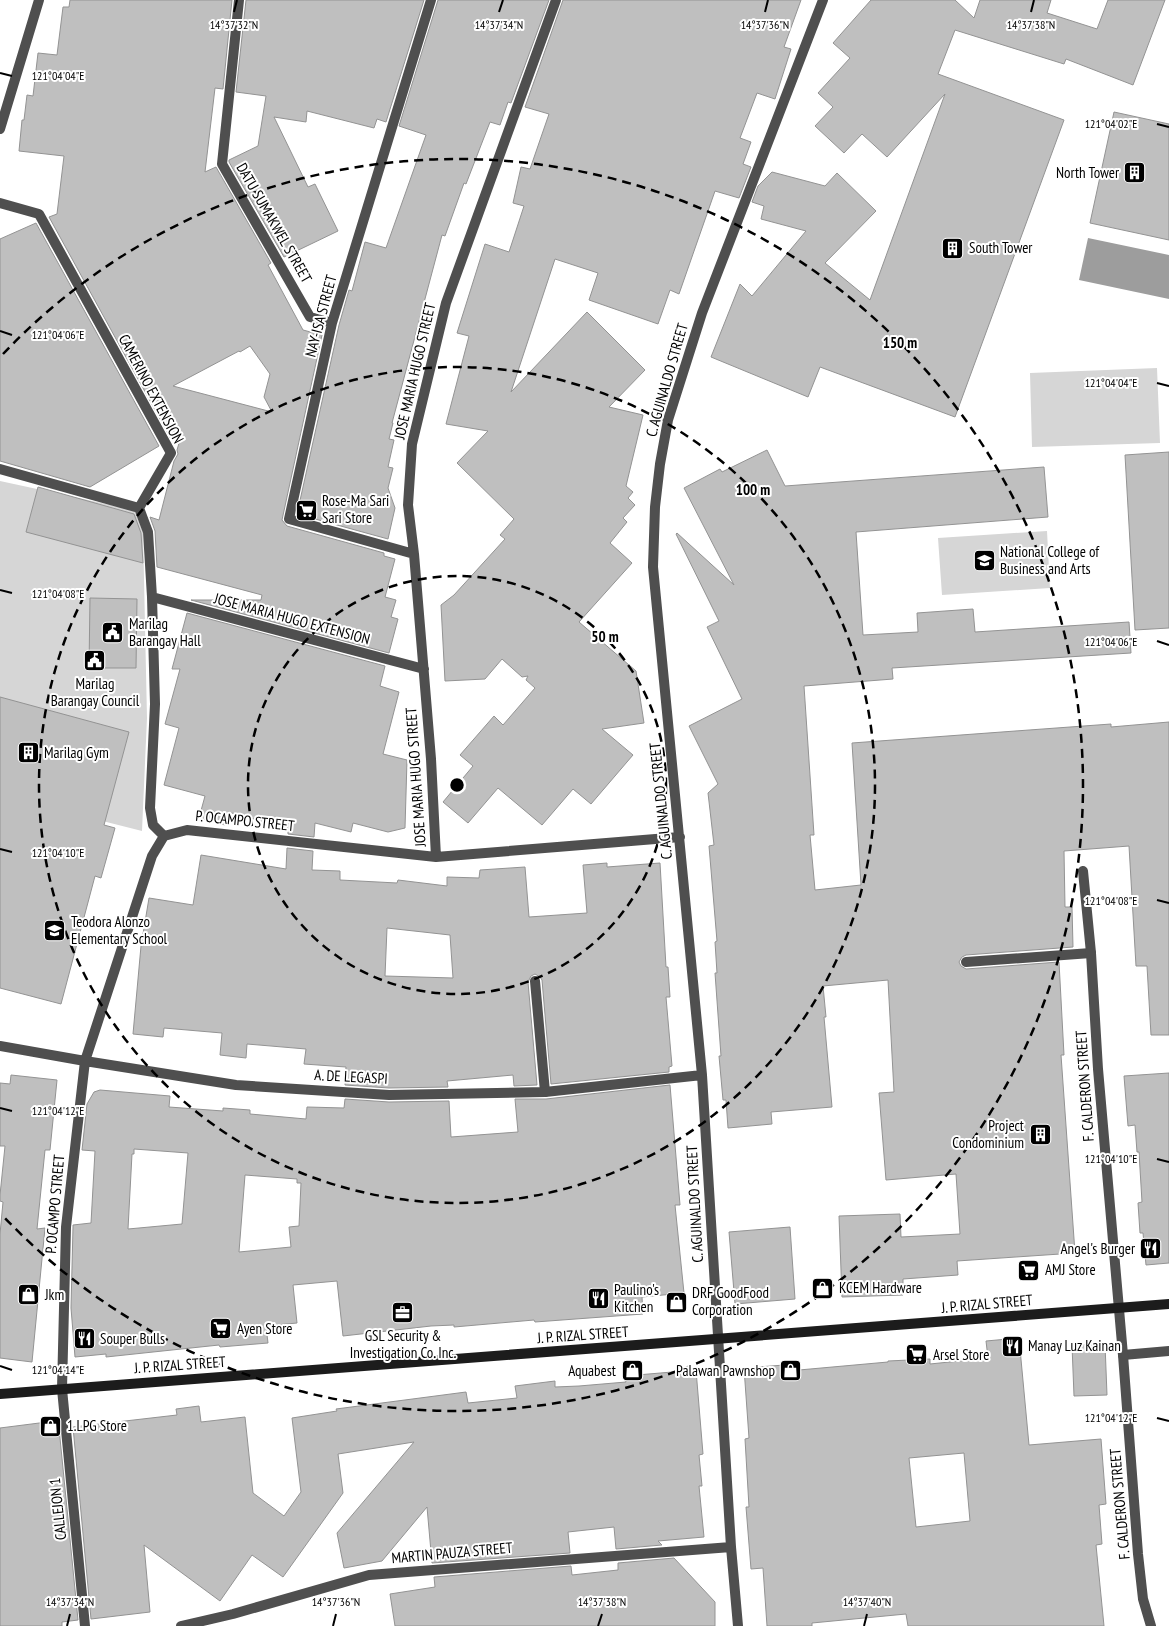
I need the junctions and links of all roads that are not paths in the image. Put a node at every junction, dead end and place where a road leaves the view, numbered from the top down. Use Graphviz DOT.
graph roads {
  1 [pos="39,0"];
  2 [pos="239,0"];
  3 [pos="431,0"];
  4 [pos="556,0"];
  5 [pos="823,0"];
  6 [pos="0,129"];
  7 [pos="0,203"];
  8 [pos="332,323"];
  9 [pos="0,469"];
  10 [pos="139,508"];
  11 [pos="414,554"];
  12 [pos="152,597"];
  13 [pos="424,669"];
  14 [pos="164,836"];
  15 [pos="680,837"];
  16 [pos="436,857"];
  17 [pos="1083,871"];
  18 [pos="1091,953"];
  19 [pos="966,962"];
  20 [pos="535,981"];
  21 [pos="0,1046"];
  22 [pos="85,1062"];
  23 [pos="702,1075"];
  24 [pos="545,1092"];
  25 [pos="1169,1304"];
  26 [pos="1119,1308"];
  27 [pos="718,1340"];
  28 [pos="1169,1351"];
  29 [pos="1123,1355"];
  30 [pos="62,1389"];
  31 [pos="0,1394"];
  32 [pos="731,1547"];
  33 [pos="85,1626"];
  34 [pos="181,1626"];
  35 [pos="738,1626"];
  36 [pos="1151,1626"];
  1 -- 6 [label="street"];
  2 -- 8 [label="street, DATU SUMAKWEL STREET"];
  3 -- 8 [label="street, NAY-ISA STREET"];
  4 -- 11 [label="street, JOSE MARIA HUGO STREET"];
  5 -- 15 [label="street, C. AGUINALDO STREET"];
  7 -- 10 [label="street, CAMERINO EXTENSION"];
  8 -- 11 [label="street, NAY-ISA STREET"];
  9 -- 10 [label="street"];
  10 -- 12 [label="street"];
  11 -- 13 [label="street, JOSE MARIA HUGO STREET"];
  12 -- 13 [label="street, JOSE MARIA HUGO EXTENSION"];
  12 -- 14 [label="street"];
  13 -- 16 [label="street, JOSE MARIA HUGO STREET"];
  14 -- 16 [label="street, P. OCAMPO STREET"];
  14 -- 22 [label="street, P. OCAMPO STREET"];
  15 -- 16 [label="street, P. OCAMPO STREET"];
  15 -- 23 [label="street, C. AGUINALDO STREET"];
  17 -- 18 [label="street, F. CALDERON STREET"];
  18 -- 19 [label="street"];
  18 -- 26 [label="street, F. CALDERON STREET"];
  20 -- 24 [label="street"];
  21 -- 22 [label="street, A. DE LEGASPI"];
  22 -- 24 [label="street, A. DE LEGASPI"];
  22 -- 30 [label="street, P. OCAMPO STREET"];
  23 -- 24 [label="street, A. DE LEGASPI"];
  23 -- 27 [label="street, C. AGUINALDO STREET"];
  25 -- 26 [label="street, J. P. RIZAL STREET"];
  26 -- 27 [label="street, J. P. RIZAL STREET"];
  26 -- 29 [label="street, F. CALDERON STREET"];
  27 -- 30 [label="street, J. P. RIZAL STREET"];
  27 -- 32 [label="street, C. AGUINALDO STREET"];
  28 -- 29 [label="street"];
  29 -- 36 [label="street, F. CALDERON STREET"];
  30 -- 31 [label="street, J. P. RIZAL STREET"];
  30 -- 33 [label="street, CALLEJON 1"];
  32 -- 34 [label="street, MARTIN PAUZA STREET"];
  32 -- 35 [label="street, C. AGUINALDO STREET"];
}
